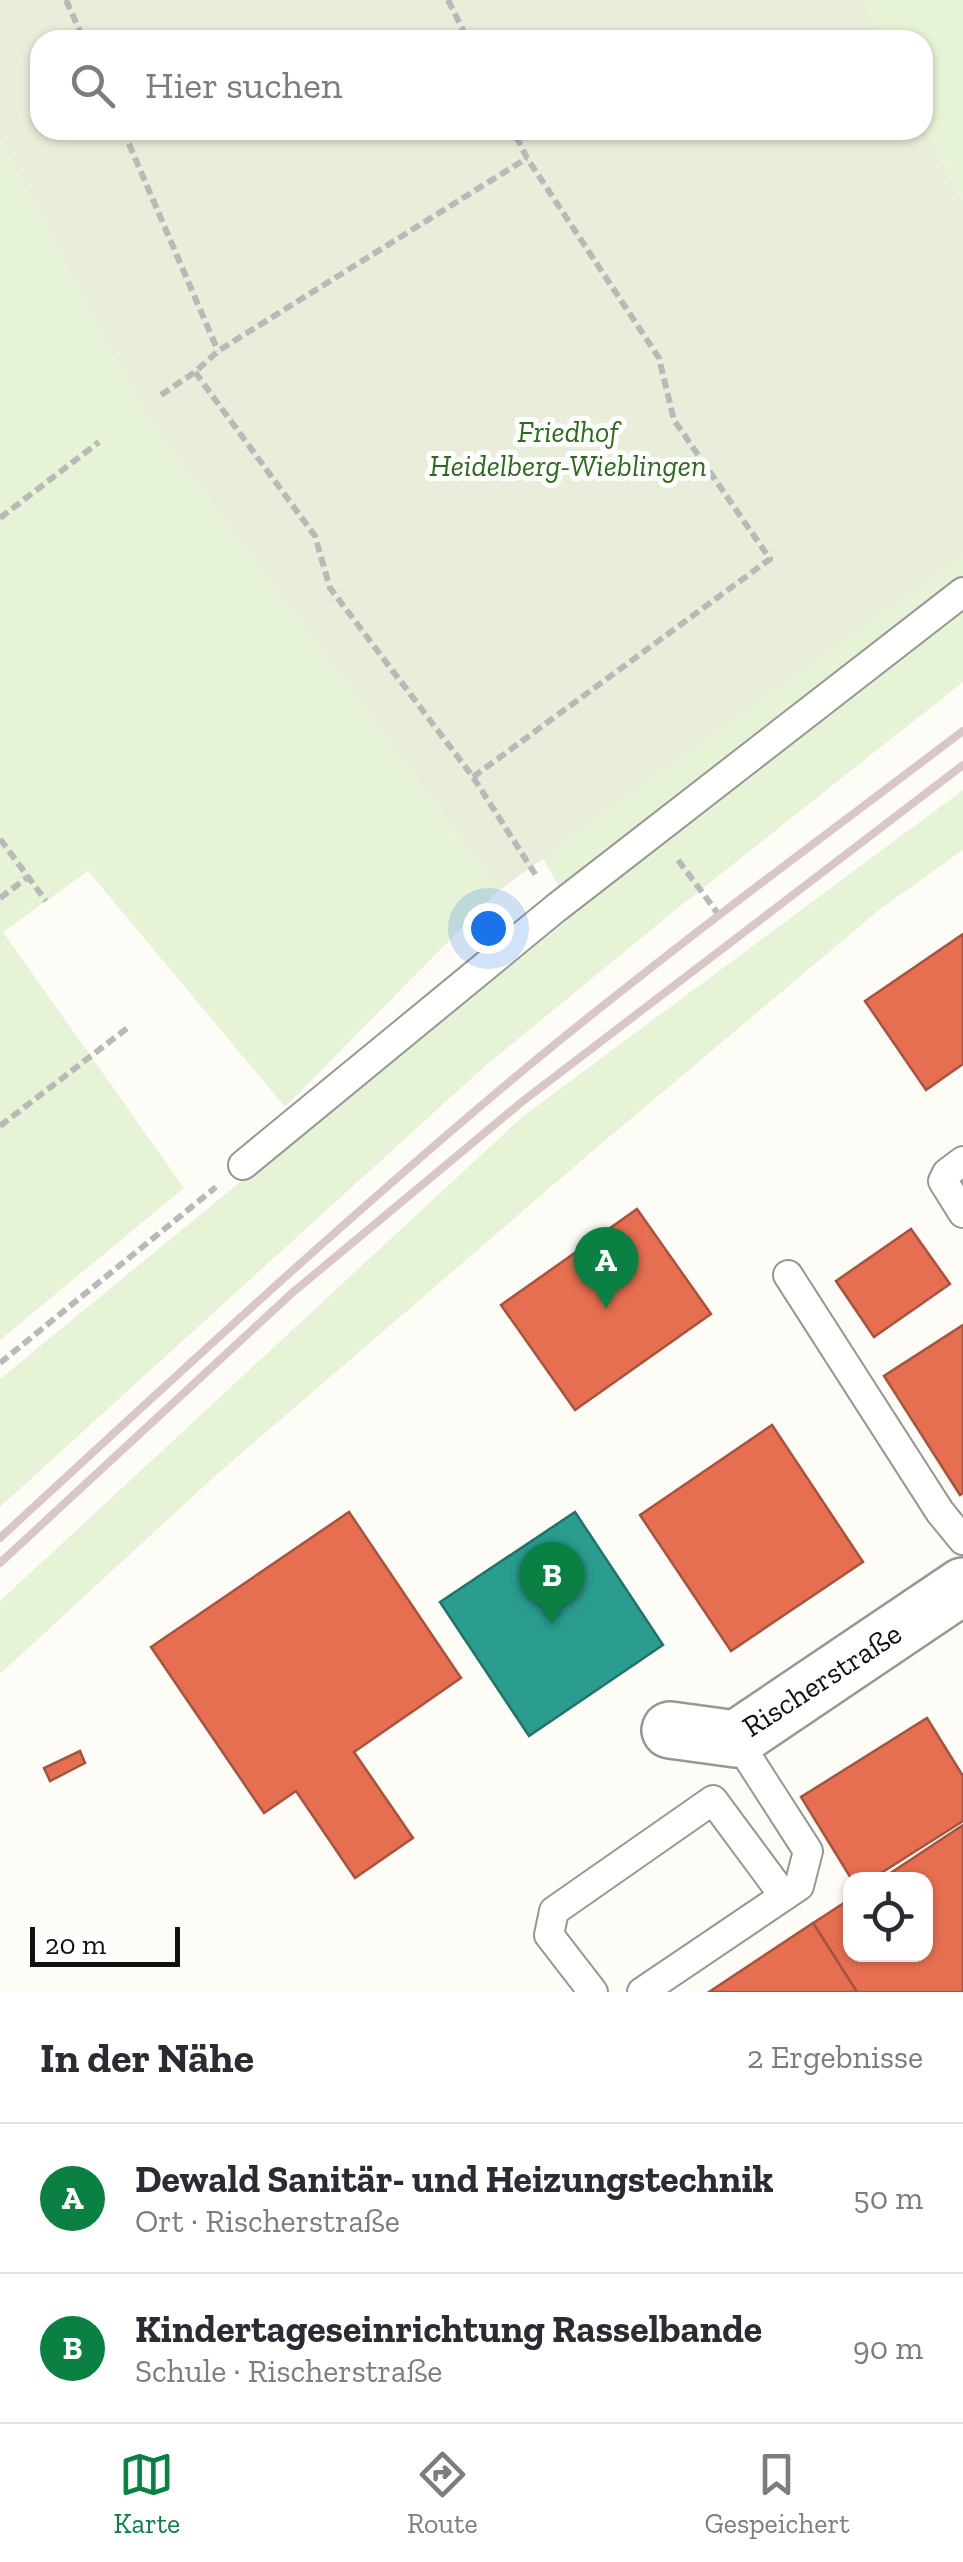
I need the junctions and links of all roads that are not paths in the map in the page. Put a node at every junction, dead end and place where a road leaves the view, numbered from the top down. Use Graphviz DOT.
graph roads {
  1 [pos="963,592"];
  2 [pos="963,1161"];
  3 [pos="243,1165"];
  4 [pos="963,1213"];
  5 [pos="788,1276"];
  6 [pos="963,1540"];
  7 [pos="963,1586"];
  8 [pos="670,1730"];
  9 [pos="736,1738"];
  10 [pos="784,1896"];
  11 [pos="593,1992"];
  12 [pos="642,1992"];
  1 -- 3 [label="lane"];
  2 -- 4 [label="lane"];
  5 -- 6 [label="lane"];
  7 -- 9 [label="street, Rischerstraße"];
  8 -- 9 [label="street, Rischerstraße"];
  9 -- 10 [label="lane"];
  10 -- 11 [label="lane"];
  10 -- 12 [label="lane"];
}
